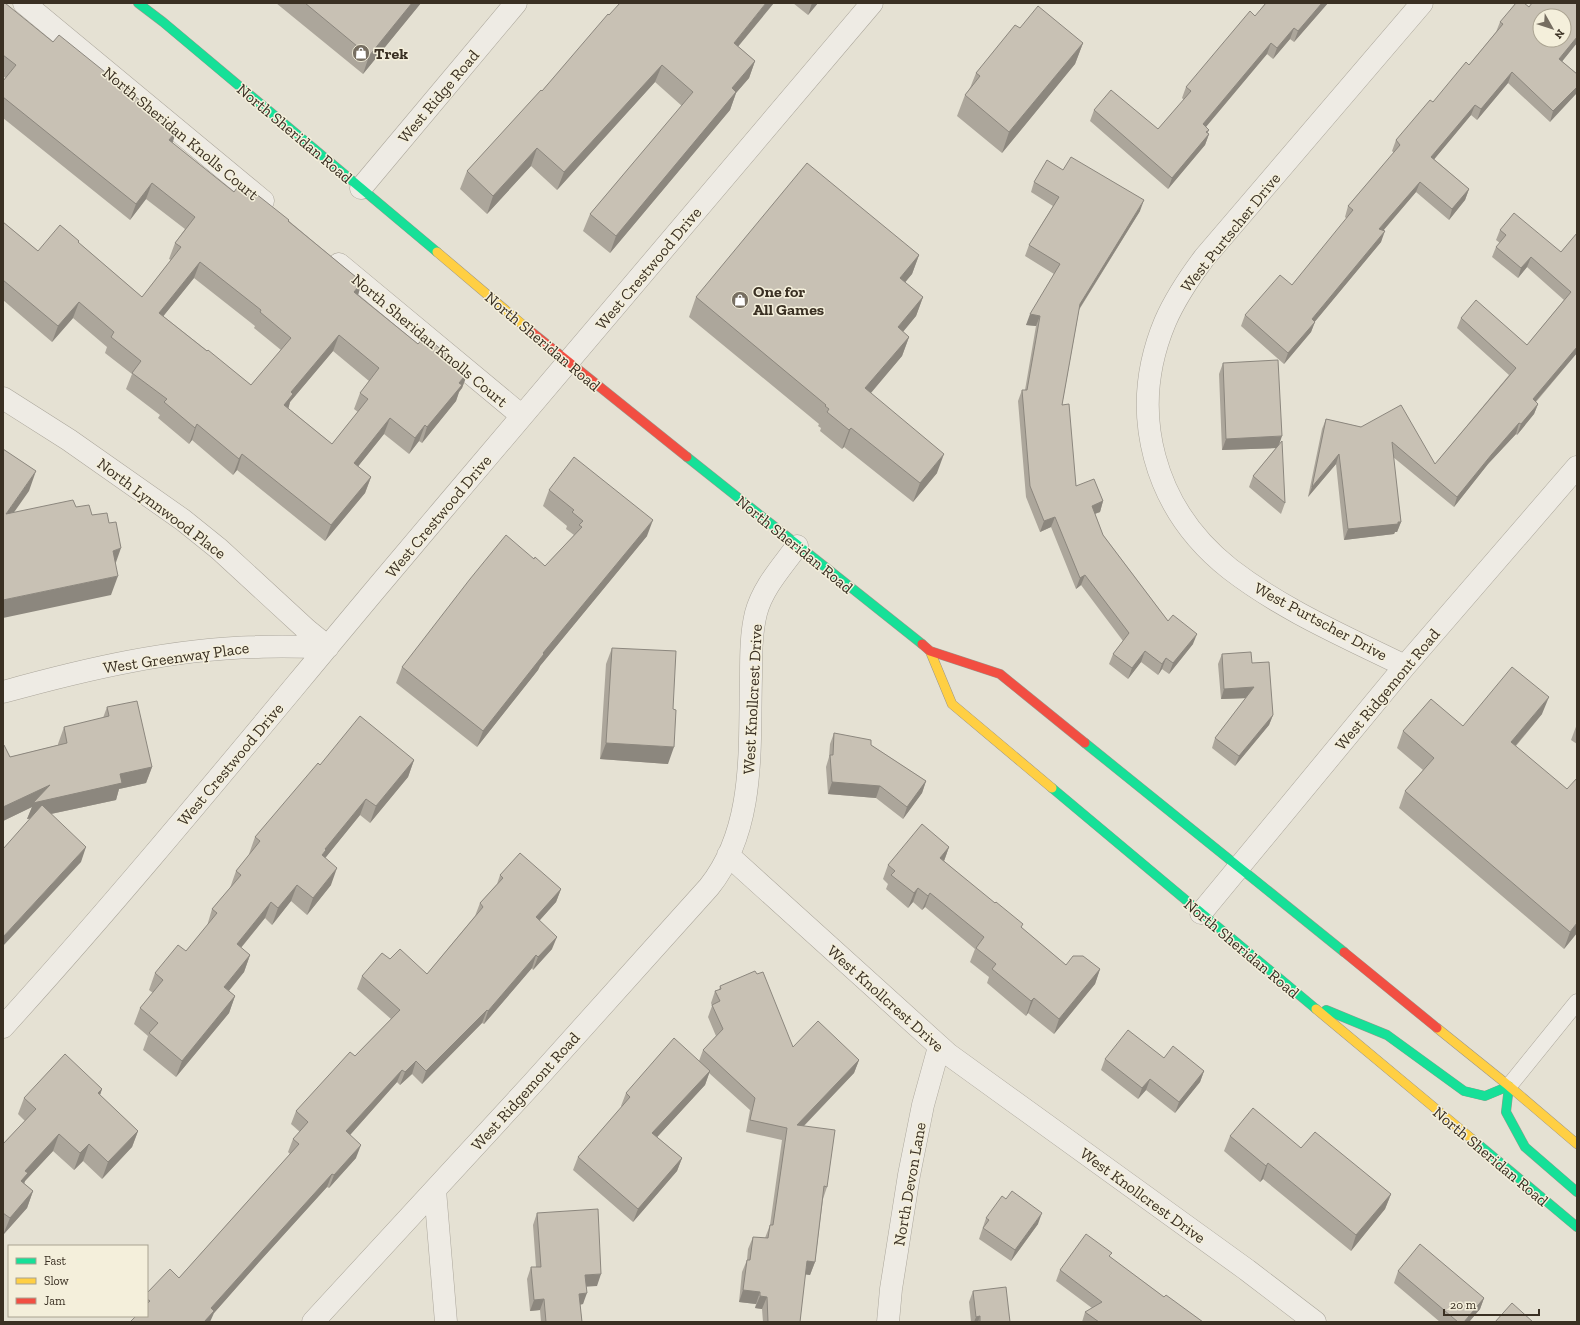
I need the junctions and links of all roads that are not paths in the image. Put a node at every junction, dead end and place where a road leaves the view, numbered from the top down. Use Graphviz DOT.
graph roads {
  1 [pos="24,3"];
  2 [pos="138,3"];
  3 [pos="144,3"];
  4 [pos="516,3"];
  5 [pos="872,3"];
  6 [pos="1422,3"];
  7 [pos="163,22"];
  8 [pos="361,188"];
  9 [pos="276,212"];
  10 [pos="325,253"];
  11 [pos="568,362"];
  12 [pos="3,398"];
  13 [pos="522,416"];
  14 [pos="1577,467"];
  15 [pos="797,546"];
  16 [pos="328,647"];
  17 [pos="930,651"];
  18 [pos="1405,666"];
  19 [pos="3,692"];
  20 [pos="728,855"];
  21 [pos="1239,867"];
  22 [pos="1201,913"];
  23 [pos="1577,1002"];
  24 [pos="1307,1003"];
  25 [pos="3,1027"];
  26 [pos="940,1047"];
  27 [pos="1508,1086"];
  28 [pos="1577,1144"];
  29 [pos="435,1190"];
  30 [pos="1577,1192"];
  31 [pos="1577,1227"];
  32 [pos="313,1322"];
  33 [pos="446,1322"];
  34 [pos="888,1322"];
  35 [pos="1315,1322"];
  1 -- 9 [label="street, North Sheridan Knolls Court"];
  2 -- 7 [label="main road, North Sheridan Road"];
  3 -- 7 [label="main road, North Sheridan Road"];
  4 -- 8 [label="street, West Ridge Road"];
  5 -- 11 [label="street, West Crestwood Drive"];
  6 -- 18 [label="street, West Purtscher Drive"];
  7 -- 8 [label="main road, North Sheridan Road"];
  8 -- 11 [label="main road, North Sheridan Road"];
  10 -- 13 [label="street, North Sheridan Knolls Court"];
  11 -- 13 [label="street, West Crestwood Drive"];
  11 -- 15 [label="main road, North Sheridan Road"];
  12 -- 16 [label="street, North Lynnwood Place"];
  13 -- 16 [label="street, West Crestwood Drive"];
  14 -- 18 [label="street, West Ridgemont Road"];
  15 -- 17 [label="main road, North Sheridan Road"];
  15 -- 20 [label="street, West Knollcrest Drive"];
  16 -- 19 [label="street, West Greenway Place"];
  16 -- 25 [label="street, West Crestwood Drive"];
  17 -- 21 [label="main road, North Sheridan Road"];
  17 -- 22 [label="main road, North Sheridan Road"];
  18 -- 21 [label="street, West Ridgemont Road"];
  20 -- 26 [label="street, West Knollcrest Drive"];
  20 -- 29 [label="street, West Ridgemont Road"];
  21 -- 22 [label="street, West Ridgemont Road"];
  21 -- 27 [label="main road, North Sheridan Road"];
  22 -- 24 [label="main road, North Sheridan Road"];
  23 -- 27 [label="lane"];
  24 -- 27 [label="main road"];
  24 -- 31 [label="main road, North Sheridan Road"];
  26 -- 34 [label="street, North Devon Lane"];
  26 -- 35 [label="street, West Knollcrest Drive"];
  27 -- 28 [label="main road, North Sheridan Road"];
  27 -- 30 [label="main road"];
  29 -- 32 [label="street, West Ridgemont Road"];
  29 -- 33 [label="street"];
}
